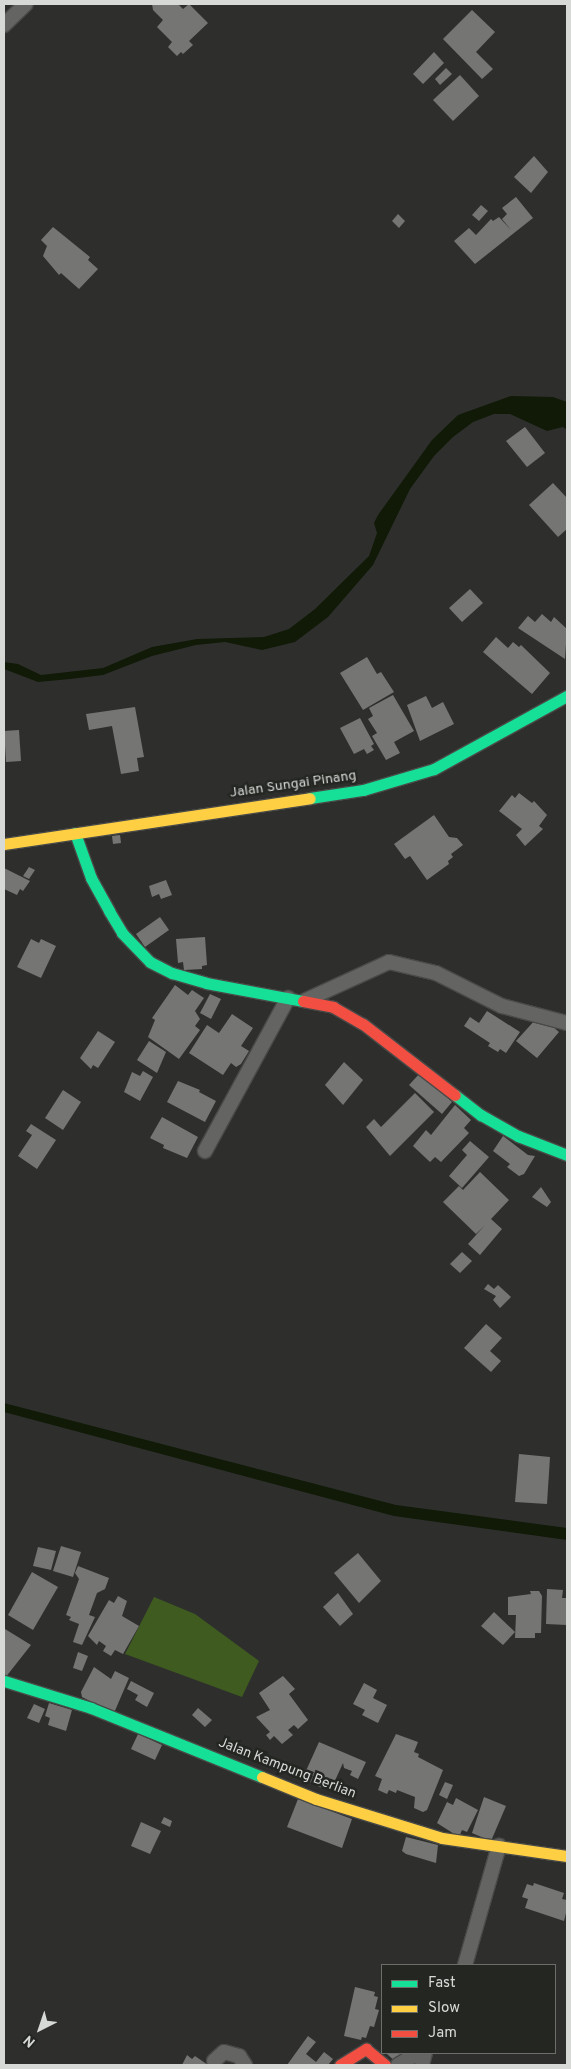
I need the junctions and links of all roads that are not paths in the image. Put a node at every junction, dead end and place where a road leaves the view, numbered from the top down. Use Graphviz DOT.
graph roads {
  1 [pos="26,4"];
  2 [pos="4,25"];
  3 [pos="565,702"];
  4 [pos="75,833"];
  5 [pos="4,844"];
  6 [pos="288,998"];
  7 [pos="306,1000"];
  8 [pos="567,1023"];
  9 [pos="205,1151"];
  10 [pos="567,1155"];
  11 [pos="4,1681"];
  12 [pos="499,1846"];
  13 [pos="567,1856"];
  14 [pos="465,1964"];
  15 [pos="416,2054"];
  16 [pos="214,2061"];
  17 [pos="245,2065"];
  18 [pos="340,2065"];
  19 [pos="385,2065"];
  20 [pos="398,2065"];
  1 -- 2 [label="street"];
  3 -- 4 [label="street, Jalan Sungai Pinang"];
  4 -- 5 [label="street, Jalan Sungai Pinang"];
  4 -- 6 [label="street"];
  6 -- 7 [label="street"];
  6 -- 9 [label="street"];
  7 -- 8 [label="street"];
  7 -- 10 [label="street"];
  11 -- 12 [label="street, Jalan Kampung Berlian"];
  12 -- 13 [label="street, Jalan Kampung Berlian"];
  12 -- 14 [label="street"];
  15 -- 20 [label="street"];
  16 -- 17 [label="street"];
  18 -- 19 [label="street"];
}
